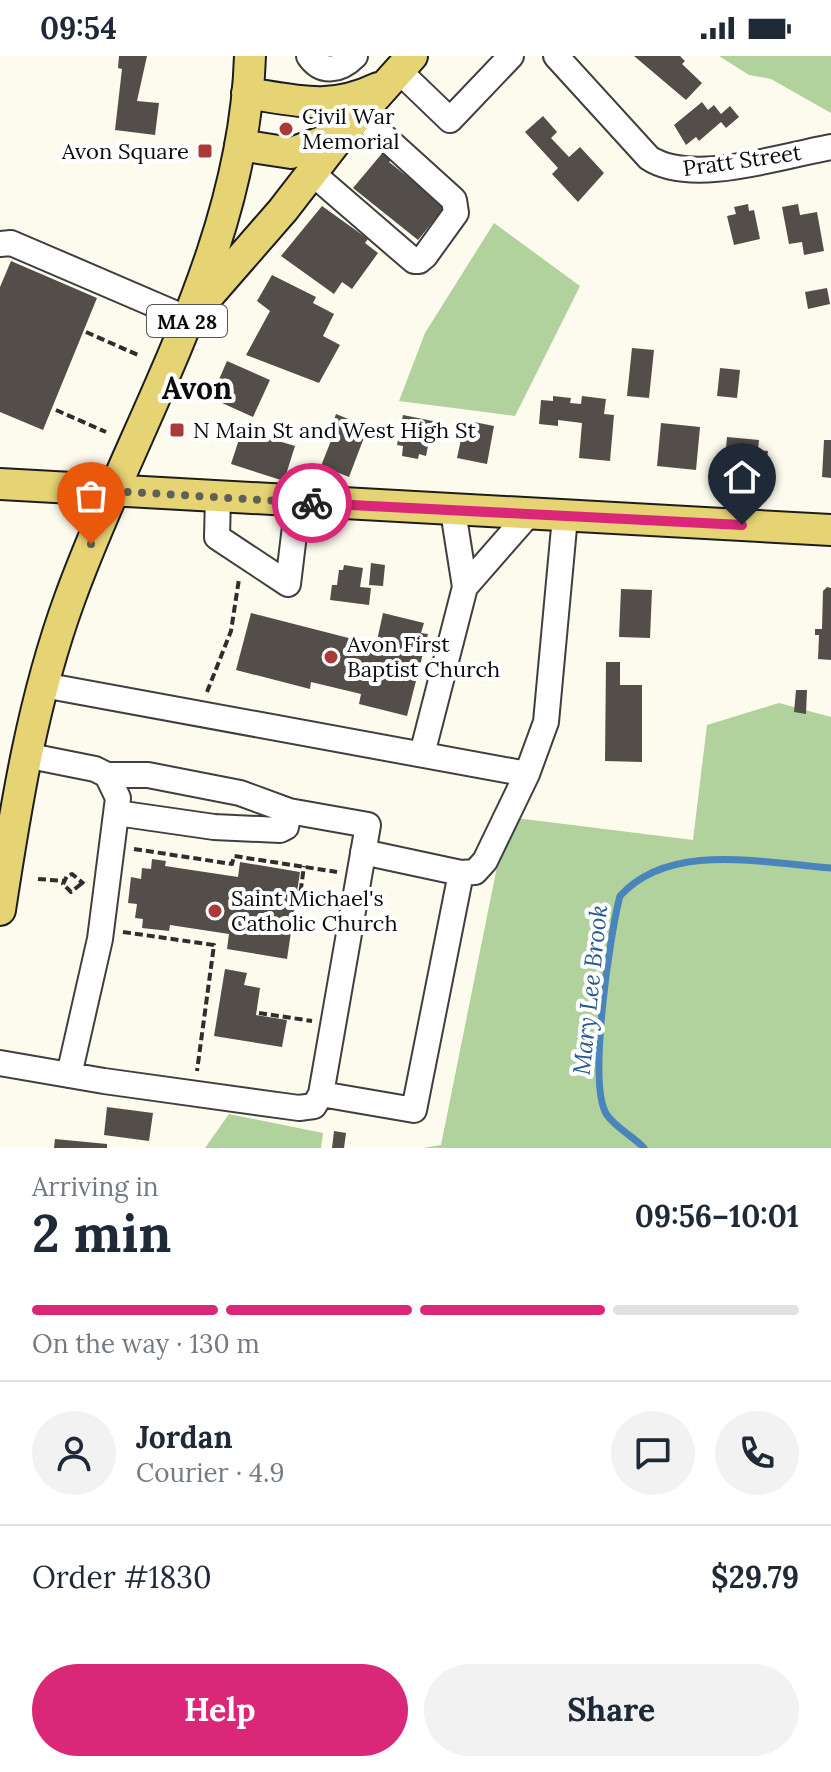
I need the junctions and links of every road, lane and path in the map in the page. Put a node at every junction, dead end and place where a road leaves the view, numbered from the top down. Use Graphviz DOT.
graph roads {
  1 [pos="250,56"];
  2 [pos="309,56"];
  3 [pos="355,56"];
  4 [pos="511,56"];
  5 [pos="556,56"];
  6 [pos="398,70"];
  7 [pos="247,93"];
  8 [pos="350,124"];
  9 [pos="240,145"];
  10 [pos="831,147"];
  11 [pos="312,173"];
  12 [pos="0,244"];
  13 [pos="188,319"];
  14 [pos="86,332"];
  15 [pos="138,355"];
  16 [pos="56,410"];
  17 [pos="106,432"];
  18 [pos="0,484"];
  19 [pos="113,491"];
  20 [pos="218,497"];
  21 [pos="298,502"];
  22 [pos="453,511"];
  23 [pos="528,515"];
  24 [pos="565,517"];
  25 [pos="831,530"];
  26 [pos="239,578"];
  27 [pos="465,587"];
  28 [pos="43,685"];
  29 [pos="209,686"];
  30 [pos="422,754"];
  31 [pos="25,755"];
  32 [pos="527,774"];
  33 [pos="107,775"];
  34 [pos="289,811"];
  35 [pos="117,813"];
  36 [pos="4,847"];
  37 [pos="363,852"];
  38 [pos="128,862"];
  39 [pos="304,866"];
  40 [pos="329,870"];
  41 [pos="461,873"];
  42 [pos="38,879"];
  43 [pos="64,881"];
  44 [pos="299,903"];
  45 [pos="0,910"];
  46 [pos="117,932"];
  47 [pos="259,1013"];
  48 [pos="302,1019"];
  49 [pos="0,1063"];
  50 [pos="69,1075"];
  51 [pos="194,1094"];
  52 [pos="321,1094"];
  1 -- 7 [label="main road, MA 28"];
  2 -- 3 [label="street"];
  4 -- 6 [label="street"];
  5 -- 10 [label="street, Pratt Street"];
  6 -- 7 [label="main road"];
  6 -- 8 [label="main road"];
  7 -- 9 [label="main road, MA 28"];
  8 -- 9 [label="main road"];
  8 -- 11 [label="main road"];
  8 -- 11 [label="street"];
  9 -- 13 [label="main road, MA 28"];
  11 -- 13 [label="main road"];
  12 -- 13 [label="street"];
  13 -- 19 [label="main road, MA 28"];
  14 -- 15 [label="path"];
  16 -- 17 [label="path"];
  18 -- 19 [label="main road"];
  19 -- 20 [label="main road"];
  19 -- 28 [label="main road, MA 28"];
  20 -- 21 [label="main road"];
  20 -- 21 [label="street"];
  21 -- 22 [label="main road"];
  22 -- 23 [label="main road"];
  22 -- 27 [label="street"];
  23 -- 24 [label="main road"];
  23 -- 27 [label="street"];
  24 -- 25 [label="main road"];
  24 -- 32 [label="street"];
  26 -- 29 [label="path"];
  27 -- 30 [label="street"];
  28 -- 30 [label="street"];
  28 -- 31 [label="main road, MA 28"];
  30 -- 32 [label="street"];
  31 -- 33 [label="street"];
  31 -- 36 [label="main road, MA 28"];
  32 -- 41 [label="street"];
  33 -- 34 [label="street"];
  33 -- 35 [label="street"];
  34 -- 35 [label="street"];
  34 -- 37 [label="street"];
  35 -- 50 [label="street"];
  36 -- 45 [label="main road, MA 28"];
  37 -- 41 [label="street"];
  37 -- 52 [label="street"];
  38 -- 39 [label="path"];
  39 -- 40 [label="path"];
  39 -- 44 [label="path"];
  41 -- 52 [label="street"];
  42 -- 43 [label="path"];
  43 -- 43 [label="path"];
  46 -- 51 [label="path"];
  47 -- 48 [label="path"];
  49 -- 50 [label="street"];
  50 -- 51 [label="street"];
  51 -- 52 [label="street"];
}
